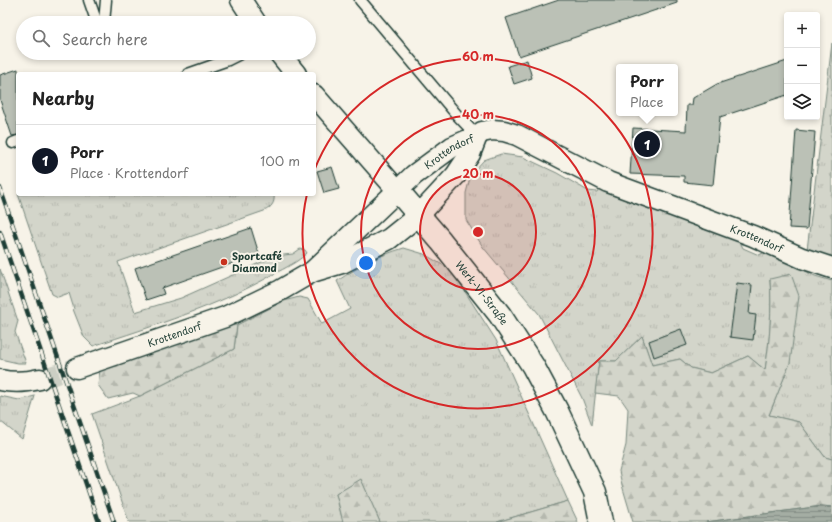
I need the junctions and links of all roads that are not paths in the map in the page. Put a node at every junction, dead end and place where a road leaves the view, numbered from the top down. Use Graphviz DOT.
graph roads {
  1 [pos="89,0"];
  2 [pos="106,0"];
  3 [pos="241,0"];
  4 [pos="360,0"];
  5 [pos="95,16"];
  6 [pos="105,16"];
  7 [pos="246,16"];
  8 [pos="228,60"];
  9 [pos="285,60"];
  10 [pos="194,72"];
  11 [pos="294,72"];
  12 [pos="316,97"];
  13 [pos="479,134"];
  14 [pos="398,191"];
  15 [pos="419,215"];
  16 [pos="832,268"];
  17 [pos="312,272"];
  18 [pos="77,368"];
  19 [pos="40,379"];
  20 [pos="0,380"];
  21 [pos="601,522"];
  1 -- 5 [label="lane"];
  2 -- 6 [label="lane"];
  3 -- 7 [label="street"];
  4 -- 13 [label="lane"];
  8 -- 10 [label="lane"];
  9 -- 11 [label="street"];
  12 -- 14 [label="street, Werk-VI-Straße"];
  13 -- 14 [label="street, Krottendorf"];
  13 -- 15 [label="street, Krottendorf"];
  13 -- 16 [label="street, Krottendorf"];
  14 -- 15 [label="main road, Werk-VI-Straße"];
  14 -- 17 [label="street, Krottendorf"];
  15 -- 17 [label="street, Krottendorf"];
  15 -- 21 [label="main road, Werk-VI-Straße"];
  17 -- 18 [label="street, Krottendorf"];
  19 -- 20 [label="street"];
}
